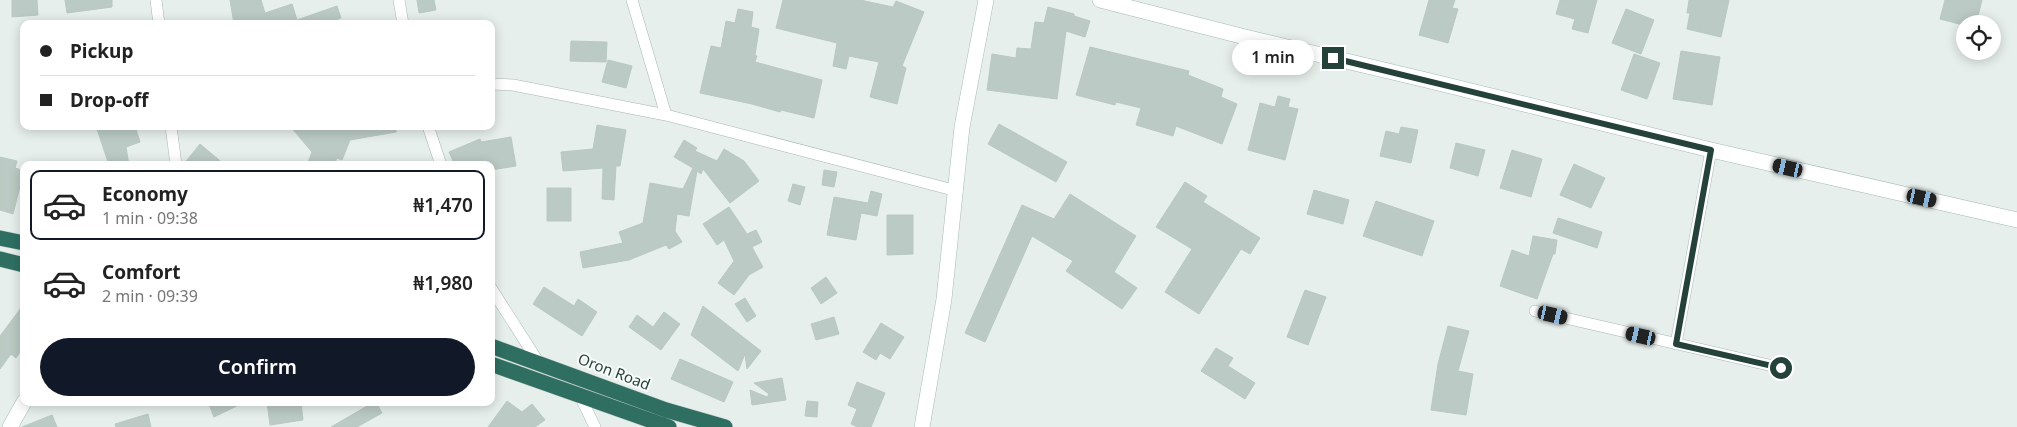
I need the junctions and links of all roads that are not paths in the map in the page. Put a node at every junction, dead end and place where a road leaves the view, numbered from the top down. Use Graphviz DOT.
graph roads {
  1 [pos="156,0"];
  2 [pos="398,0"];
  3 [pos="632,0"];
  4 [pos="986,0"];
  5 [pos="1100,0"];
  6 [pos="158,20"];
  7 [pos="402,20"];
  8 [pos="495,84"];
  9 [pos="666,114"];
  10 [pos="172,130"];
  11 [pos="429,130"];
  12 [pos="1711,150"];
  13 [pos="175,161"];
  14 [pos="441,161"];
  15 [pos="957,192"];
  16 [pos="2017,220"];
  17 [pos="0,238"];
  18 [pos="20,242"];
  19 [pos="0,260"];
  20 [pos="20,264"];
  21 [pos="495,294"];
  22 [pos="1535,311"];
  23 [pos="1676,344"];
  24 [pos="495,347"];
  25 [pos="539,363"];
  26 [pos="495,365"];
  27 [pos="1781,368"];
  28 [pos="580,396"];
  29 [pos="22,406"];
  30 [pos="10,427"];
  31 [pos="595,427"];
  32 [pos="669,427"];
  33 [pos="725,427"];
  34 [pos="922,427"];
  1 -- 6 [label="street"];
  2 -- 7 [label="street"];
  3 -- 9 [label="street"];
  4 -- 15 [label="street"];
  5 -- 12 [label="street"];
  8 -- 9 [label="street"];
  9 -- 15 [label="street"];
  10 -- 13 [label="street"];
  11 -- 14 [label="street"];
  12 -- 16 [label="street"];
  12 -- 23 [label="street"];
  15 -- 34 [label="street"];
  17 -- 18 [label="highway"];
  19 -- 20 [label="highway"];
  21 -- 25 [label="street"];
  22 -- 23 [label="street"];
  23 -- 27 [label="street"];
  24 -- 25 [label="highway, Oron Road"];
  25 -- 33 [label="highway, Oron Road"];
  26 -- 28 [label="highway"];
  28 -- 31 [label="street"];
  28 -- 32 [label="highway"];
  29 -- 30 [label="street"];
}
